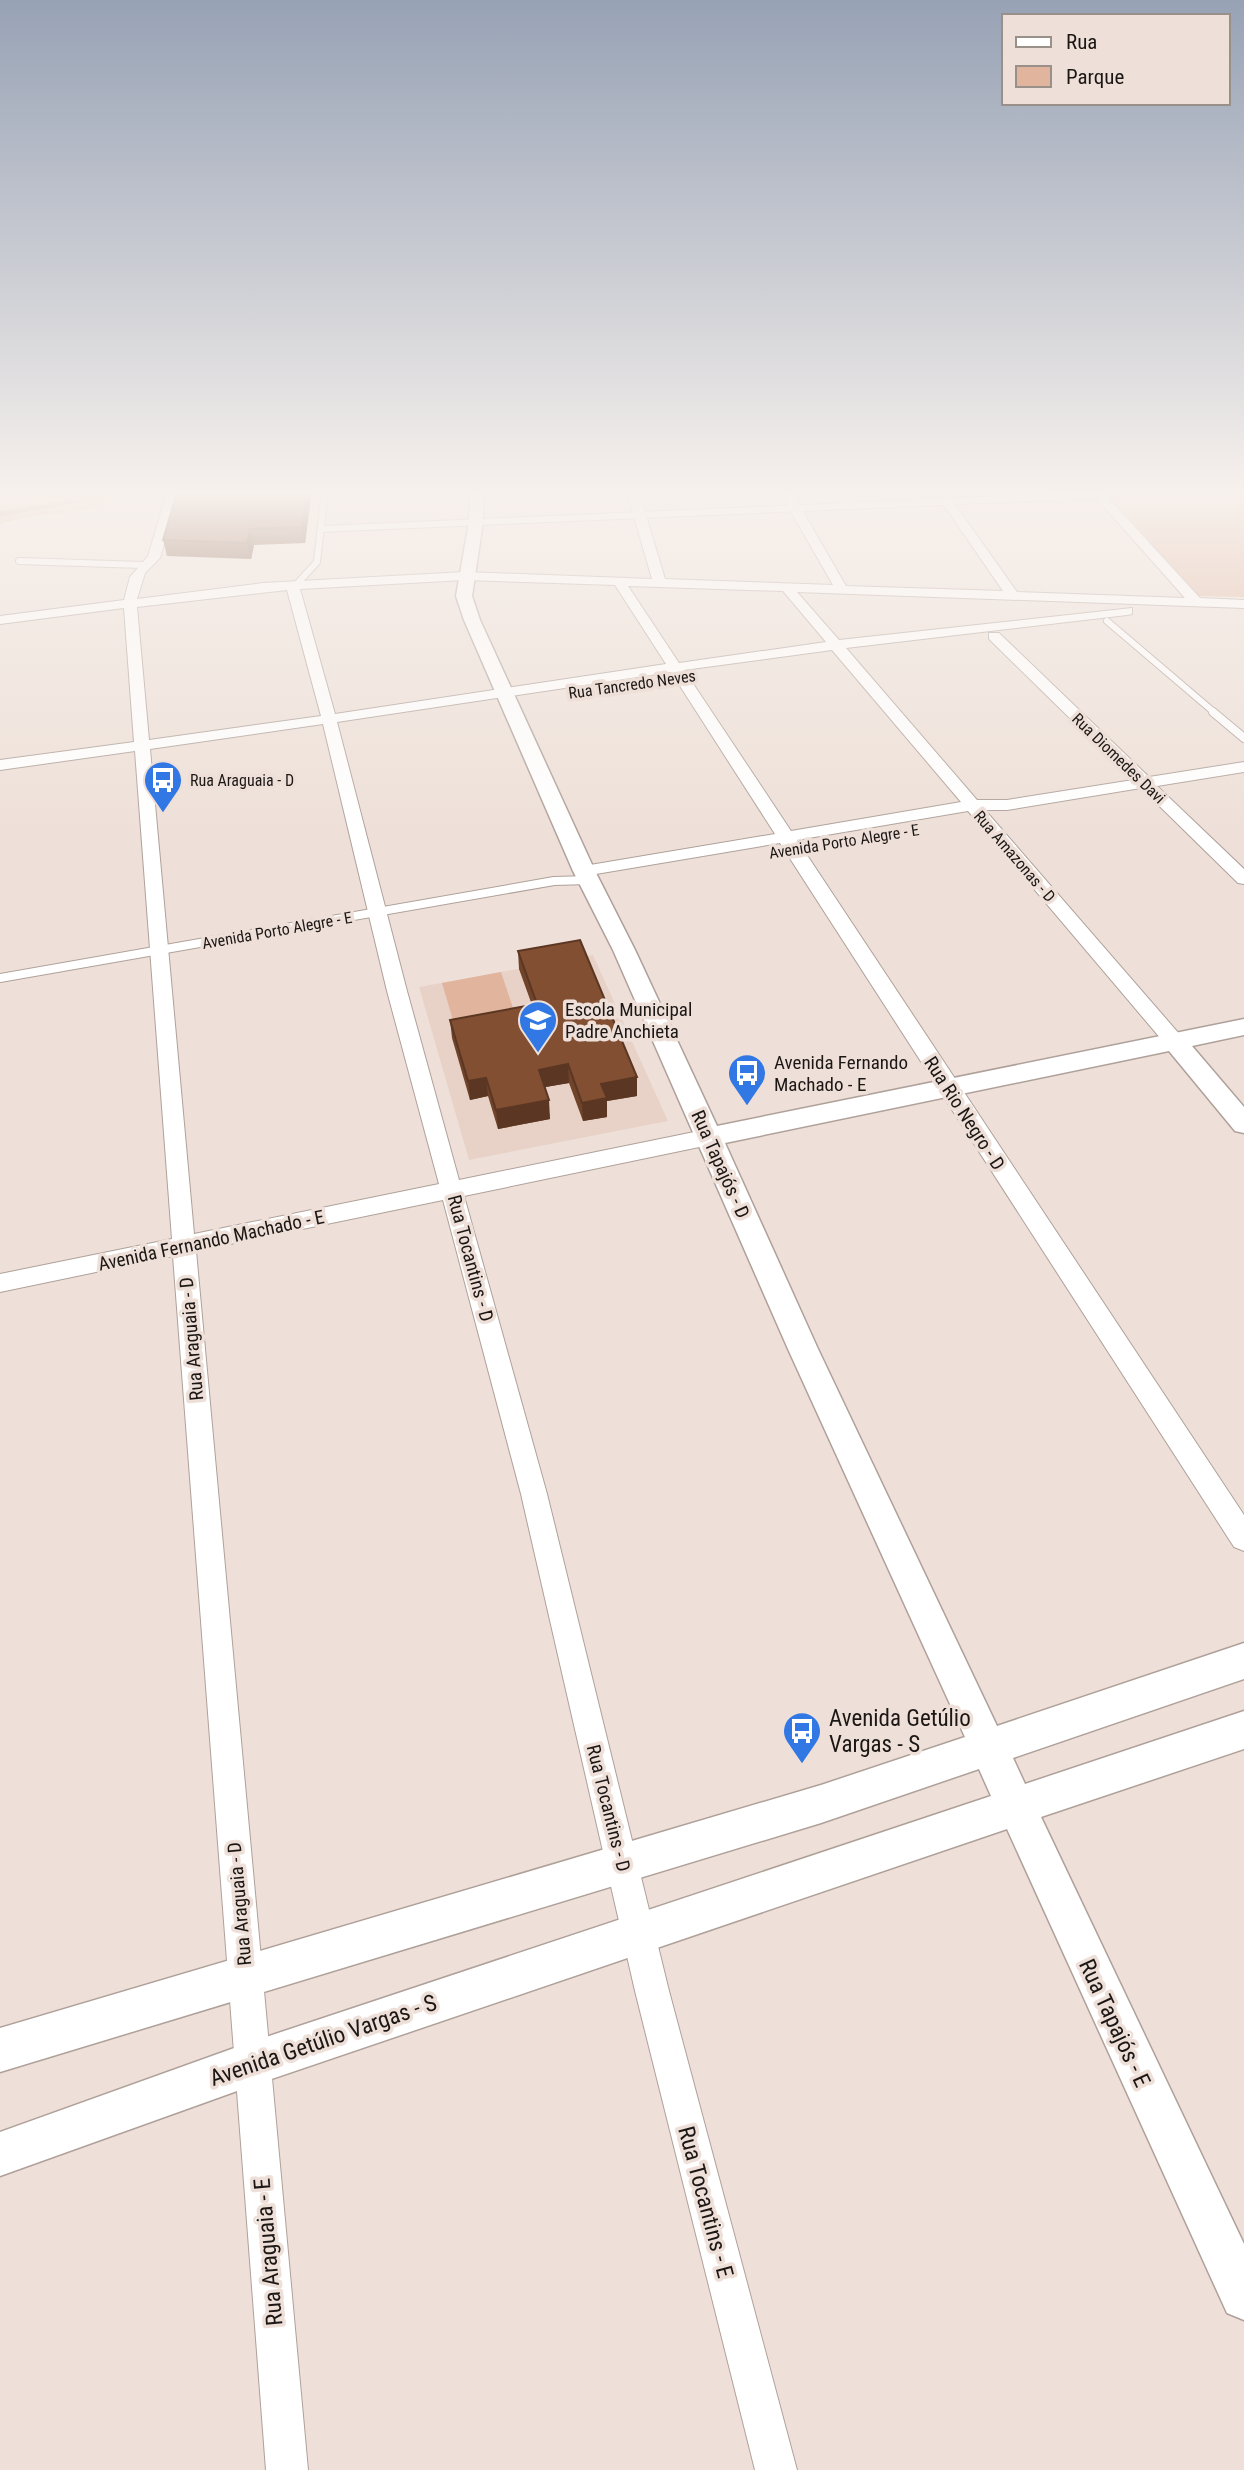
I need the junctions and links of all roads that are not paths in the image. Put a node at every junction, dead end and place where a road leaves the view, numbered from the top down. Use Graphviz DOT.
graph roads {
  1 [pos="120,604"];
  2 [pos="130,604"];
  3 [pos="296,604"];
  4 [pos="467,604"];
  5 [pos="634,604"];
  6 [pos="801,604"];
  7 [pos="1123,604"];
  8 [pos="1178,604"];
  9 [pos="1185,604"];
  10 [pos="1124,611"];
  11 [pos="0,620"];
  12 [pos="1107,621"];
  13 [pos="994,636"];
  14 [pos="840,650"];
  15 [pos="679,672"];
  16 [pos="502,696"];
  17 [pos="329,719"];
  18 [pos="1244,738"];
  19 [pos="142,745"];
  20 [pos="0,765"];
  21 [pos="1244,767"];
  22 [pos="1146,784"];
  23 [pos="977,810"];
  24 [pos="790,842"];
  25 [pos="587,875"];
  26 [pos="1244,880"];
  27 [pos="377,912"];
  28 [pos="159,950"];
  29 [pos="0,978"];
  30 [pos="1244,1027"];
  31 [pos="1174,1041"];
  32 [pos="948,1088"];
  33 [pos="1244,1124"];
  34 [pos="709,1137"];
  35 [pos="452,1189"];
  36 [pos="184,1247"];
  37 [pos="0,1283"];
  38 [pos="1244,1538"];
  39 [pos="1244,1661"];
  40 [pos="1244,1730"];
  41 [pos="990,1748"];
  42 [pos="1014,1808"];
  43 [pos="622,1864"];
  44 [pos="639,1933"];
  45 [pos="245,1978"];
  46 [pos="251,2049"];
  47 [pos="0,2050"];
  48 [pos="0,2154"];
  49 [pos="1244,2296"];
  50 [pos="287,2470"];
  51 [pos="776,2470"];
  1 -- 11 [label="street"];
  2 -- 19 [label="street, Rua Araguaia - D"];
  3 -- 17 [label="street, Rua Tocantins - D"];
  4 -- 16 [label="street, Rua Tapajós - D"];
  5 -- 15 [label="street, Rua Rio Negro - D"];
  6 -- 14 [label="street, Rua Amazonas - D"];
  7 -- 10 [label="street"];
  8 -- 10 [label="street, Rua Tancredo Neves"];
  9 -- 12 [label="street, Rua Tancredo Neves"];
  10 -- 14 [label="street, Rua Tancredo Neves"];
  12 -- 13 [label="street, Rua Tancredo Neves"];
  12 -- 18 [label="lane"];
  13 -- 14 [label="street, Rua Tancredo Neves"];
  13 -- 22 [label="street, Rua Diomedes Davi"];
  14 -- 15 [label="street, Rua Tancredo Neves"];
  14 -- 23 [label="street, Rua Amazonas - D"];
  15 -- 16 [label="street, Rua Tancredo Neves"];
  15 -- 24 [label="street, Rua Rio Negro - D"];
  16 -- 17 [label="street, Rua Tancredo Neves"];
  16 -- 25 [label="street, Rua Tapajós - D"];
  17 -- 19 [label="street, Rua Tancredo Neves"];
  17 -- 27 [label="street, Rua Tocantins - D"];
  19 -- 20 [label="street, Rua Tancredo Neves"];
  19 -- 28 [label="street, Rua Araguaia - D"];
  21 -- 22 [label="street, Avenida Porto Alegre - E"];
  22 -- 23 [label="street, Avenida Porto Alegre - E"];
  22 -- 26 [label="street, Rua Diomedes Davi"];
  23 -- 24 [label="street, Avenida Porto Alegre - E"];
  23 -- 31 [label="street, Rua Amazonas - D"];
  24 -- 25 [label="street, Avenida Porto Alegre - E"];
  24 -- 32 [label="street, Rua Rio Negro - D"];
  25 -- 27 [label="lane, Avenida Porto Alegre - E"];
  25 -- 34 [label="street, Rua Tapajós - D"];
  27 -- 28 [label="lane, Avenida Porto Alegre - E"];
  27 -- 35 [label="street, Rua Tocantins - D"];
  28 -- 29 [label="lane, Avenida Porto Alegre - E"];
  28 -- 36 [label="street, Rua Araguaia - D"];
  30 -- 31 [label="street, Avenida Fernando Machado - E"];
  31 -- 32 [label="street, Avenida Fernando Machado - E"];
  31 -- 33 [label="street, Rua Amazonas - D"];
  32 -- 34 [label="street, Avenida Fernando Machado - E"];
  32 -- 38 [label="street, Rua Rio Negro - D"];
  34 -- 35 [label="street, Avenida Fernando Machado - E"];
  34 -- 41 [label="street, Rua Tapajós - D"];
  35 -- 36 [label="street, Avenida Fernando Machado - E"];
  35 -- 43 [label="street, Rua Tocantins - D"];
  36 -- 37 [label="street, Avenida Fernando Machado - E"];
  36 -- 45 [label="street, Rua Araguaia - D"];
  39 -- 41 [label="street"];
  40 -- 42 [label="street, Avenida Getúlio Vargas - S"];
  41 -- 42 [label="street, Rua Tapajós - E"];
  41 -- 43 [label="street"];
  42 -- 44 [label="street, Avenida Getúlio Vargas - S"];
  42 -- 49 [label="street, Rua Tapajós - E"];
  43 -- 44 [label="street, Rua Tocantins - D"];
  43 -- 45 [label="street"];
  44 -- 46 [label="street, Avenida Getúlio Vargas - S"];
  44 -- 51 [label="street, Rua Tocantins - E"];
  45 -- 46 [label="street, Rua Araguaia - D"];
  45 -- 47 [label="street"];
  46 -- 48 [label="street, Avenida Getúlio Vargas - S"];
  46 -- 50 [label="street, Rua Araguaia - E"];
}
